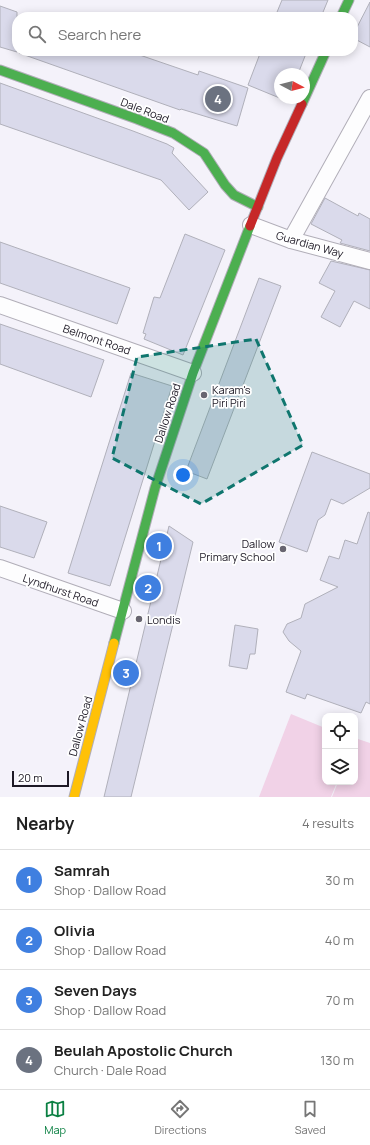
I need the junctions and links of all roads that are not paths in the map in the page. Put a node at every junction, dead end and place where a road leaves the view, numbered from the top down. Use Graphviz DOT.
graph roads {
  1 [pos="349,0"];
  2 [pos="343,12"];
  3 [pos="324,56"];
  4 [pos="0,70"];
  5 [pos="370,98"];
  6 [pos="258,207"];
  7 [pos="251,225"];
  8 [pos="291,240"];
  9 [pos="370,261"];
  10 [pos="0,305"];
  11 [pos="193,373"];
  12 [pos="0,568"];
  13 [pos="123,611"];
  14 [pos="74,797"];
  1 -- 2 [label="street"];
  3 -- 6 [label="street, Dallow Road"];
  4 -- 6 [label="street, Dale Road"];
  5 -- 8 [label="street"];
  6 -- 7 [label="street, Dallow Road"];
  7 -- 8 [label="street, Guardian Way"];
  7 -- 11 [label="street, Dallow Road"];
  8 -- 9 [label="street, Guardian Way"];
  10 -- 11 [label="street, Belmont Road"];
  11 -- 13 [label="street, Dallow Road"];
  12 -- 13 [label="street, Lyndhurst Road"];
  13 -- 14 [label="street, Dallow Road"];
}
